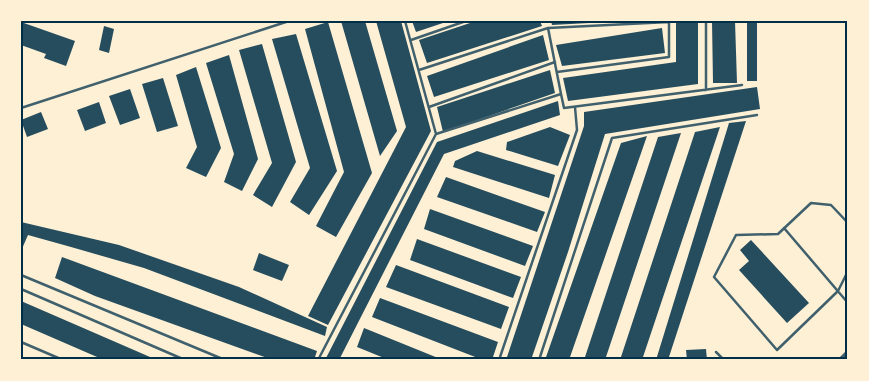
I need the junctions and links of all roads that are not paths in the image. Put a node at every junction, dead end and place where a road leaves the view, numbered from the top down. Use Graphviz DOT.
graph roads {
  1 [pos="289,21"];
  2 [pos="405,21"];
  3 [pos="466,21"];
  4 [pos="706,21"];
  5 [pos="669,22"];
  6 [pos="548,28"];
  7 [pos="411,40"];
  8 [pos="555,62"];
  9 [pos="419,70"];
  10 [pos="557,72"];
  11 [pos="742,85"];
  12 [pos="706,90"];
  13 [pos="562,94"];
  14 [pos="429,107"];
  15 [pos="575,107"];
  16 [pos="21,108"];
  17 [pos="757,115"];
  18 [pos="436,134"];
  19 [pos="848,223"];
  20 [pos="784,228"];
  21 [pos="848,271"];
  22 [pos="21,275"];
  23 [pos="21,289"];
  24 [pos="838,292"];
  25 [pos="848,302"];
  26 [pos="21,342"];
  27 [pos="716,352"];
  28 [pos="848,352"];
  29 [pos="63,360"];
  30 [pos="185,360"];
  31 [pos="225,360"];
  32 [pos="318,360"];
  33 [pos="499,360"];
  34 [pos="539,360"];
  35 [pos="724,360"];
  36 [pos="840,360"];
  1 -- 16 [label="lane"];
  2 -- 7 [label="lane"];
  3 -- 7 [label="lane"];
  4 -- 12 [label="lane"];
  5 -- 6 [label="lane"];
  5 -- 10 [label="lane"];
  6 -- 8 [label="lane"];
  6 -- 9 [label="lane"];
  7 -- 9 [label="lane"];
  8 -- 10 [label="lane"];
  8 -- 14 [label="lane"];
  9 -- 14 [label="lane"];
  10 -- 13 [label="lane"];
  11 -- 12 [label="lane"];
  12 -- 15 [label="lane"];
  13 -- 15 [label="lane"];
  13 -- 18 [label="lane"];
  14 -- 18 [label="lane"];
  15 -- 33 [label="lane"];
  17 -- 34 [label="lane"];
  18 -- 32 [label="lane"];
  19 -- 20 [label="lane"];
  20 -- 24 [label="lane"];
  20 -- 24 [label="lane"];
  21 -- 24 [label="lane"];
  22 -- 31 [label="lane"];
  23 -- 30 [label="lane"];
  24 -- 25 [label="lane"];
  26 -- 29 [label="lane"];
  27 -- 35 [label="lane"];
  28 -- 36 [label="street"];
}
